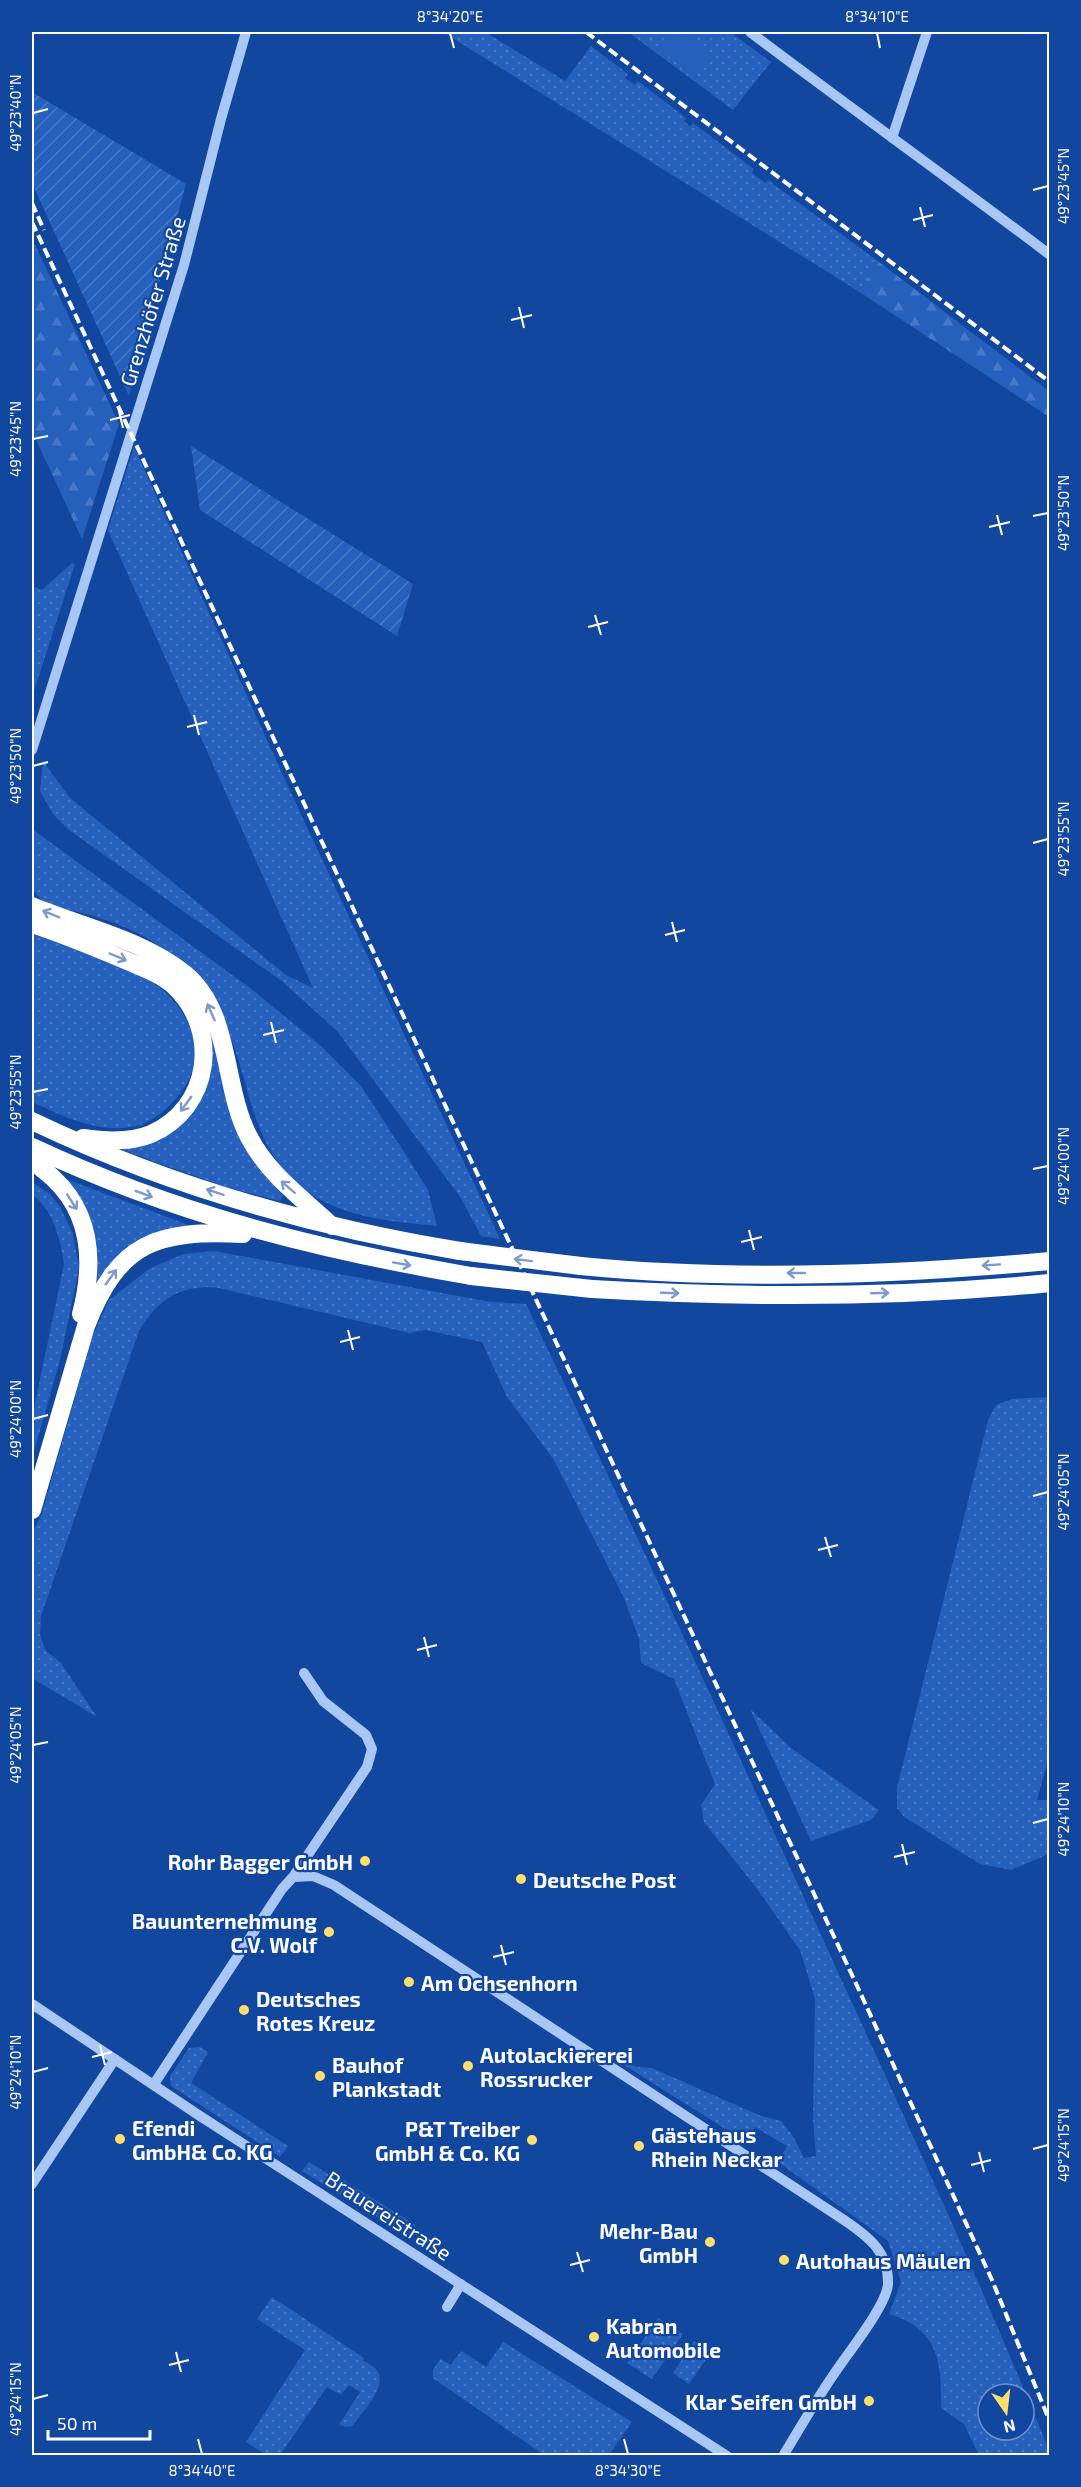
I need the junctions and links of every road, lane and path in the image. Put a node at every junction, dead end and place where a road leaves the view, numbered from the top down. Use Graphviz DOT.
graph roads {
  1 [pos="246,32"];
  2 [pos="750,32"];
  3 [pos="927,32"];
  4 [pos="892,138"];
  5 [pos="1050,255"];
  6 [pos="32,750"];
  7 [pos="32,906"];
  8 [pos="32,924"];
  9 [pos="32,1121"];
  10 [pos="60,1135"];
  11 [pos="32,1148"];
  12 [pos="32,1160"];
  13 [pos="332,1226"];
  14 [pos="270,1235"];
  15 [pos="1050,1261"];
  16 [pos="1050,1283"];
  17 [pos="32,1486"];
  18 [pos="32,1510"];
  19 [pos="304,1673"];
  20 [pos="293,1877"];
  21 [pos="32,2004"];
  22 [pos="115,2059"];
  23 [pos="154,2084"];
  24 [pos="32,2184"];
  25 [pos="461,2284"];
  26 [pos="447,2307"];
  27 [pos="727,2456"];
  28 [pos="783,2456"];
  1 -- 6 [label="street, Grenzhöfer Straße"];
  2 -- 4 [label="street"];
  3 -- 4 [label="street"];
  4 -- 5 [label="street"];
  13 -- 7 [label="highway, one-way"];
  8 -- 10 [label="highway, one-way"];
  9 -- 10 [label="highway"];
  13 -- 10 [label="highway, one-way"];
  11 -- 14 [label="highway, one-way"];
  12 -- 17 [label="highway, one-way"];
  15 -- 13 [label="highway, one-way, bridge"];
  14 -- 16 [label="highway, one-way, bridge"];
  18 -- 14 [label="highway, one-way"];
  19 -- 20 [label="street"];
  20 -- 23 [label="street"];
  20 -- 28 [label="street"];
  21 -- 22 [label="street, Brauereistraße"];
  22 -- 23 [label="street, Brauereistraße"];
  22 -- 24 [label="street"];
  23 -- 25 [label="street, Brauereistraße"];
  25 -- 26 [label="street"];
  25 -- 27 [label="street, Brauereistraße"];
}
